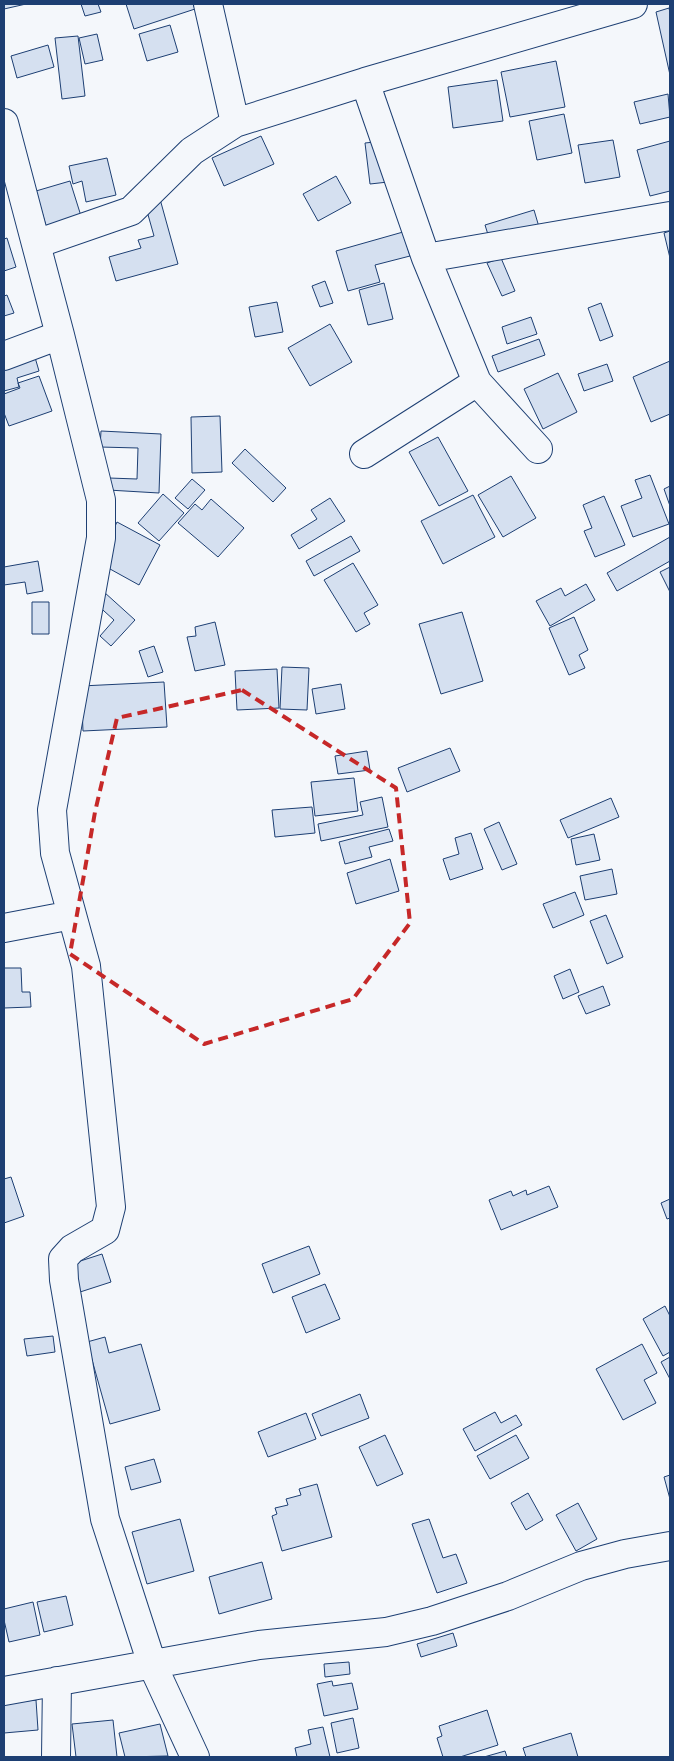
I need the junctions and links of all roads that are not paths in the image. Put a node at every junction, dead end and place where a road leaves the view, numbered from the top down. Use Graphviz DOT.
graph roads {
  1 [pos="208,4"];
  2 [pos="633,4"];
  3 [pos="365,82"];
  4 [pos="4,123"];
  5 [pos="234,123"];
  6 [pos="670,216"];
  7 [pos="36,244"];
  8 [pos="426,258"];
  9 [pos="60,335"];
  10 [pos="4,356"];
  11 [pos="477,382"];
  12 [pos="538,449"];
  13 [pos="364,454"];
  14 [pos="72,915"];
  15 [pos="4,928"];
  16 [pos="670,1546"];
  17 [pos="152,1664"];
  18 [pos="57,1681"];
  19 [pos="4,1690"];
  20 [pos="56,1757"];
  21 [pos="195,1757"];
  1 -- 5 [label="street"];
  2 -- 3 [label="street"];
  3 -- 5 [label="street"];
  3 -- 8 [label="street"];
  4 -- 7 [label="street"];
  5 -- 7 [label="street"];
  6 -- 8 [label="street"];
  7 -- 9 [label="street"];
  8 -- 11 [label="street"];
  9 -- 10 [label="street"];
  9 -- 14 [label="street"];
  11 -- 12 [label="street"];
  11 -- 13 [label="street"];
  14 -- 15 [label="street"];
  14 -- 17 [label="street"];
  16 -- 17 [label="street"];
  17 -- 18 [label="street"];
  17 -- 21 [label="street"];
  18 -- 19 [label="street"];
  18 -- 20 [label="street"];
}
